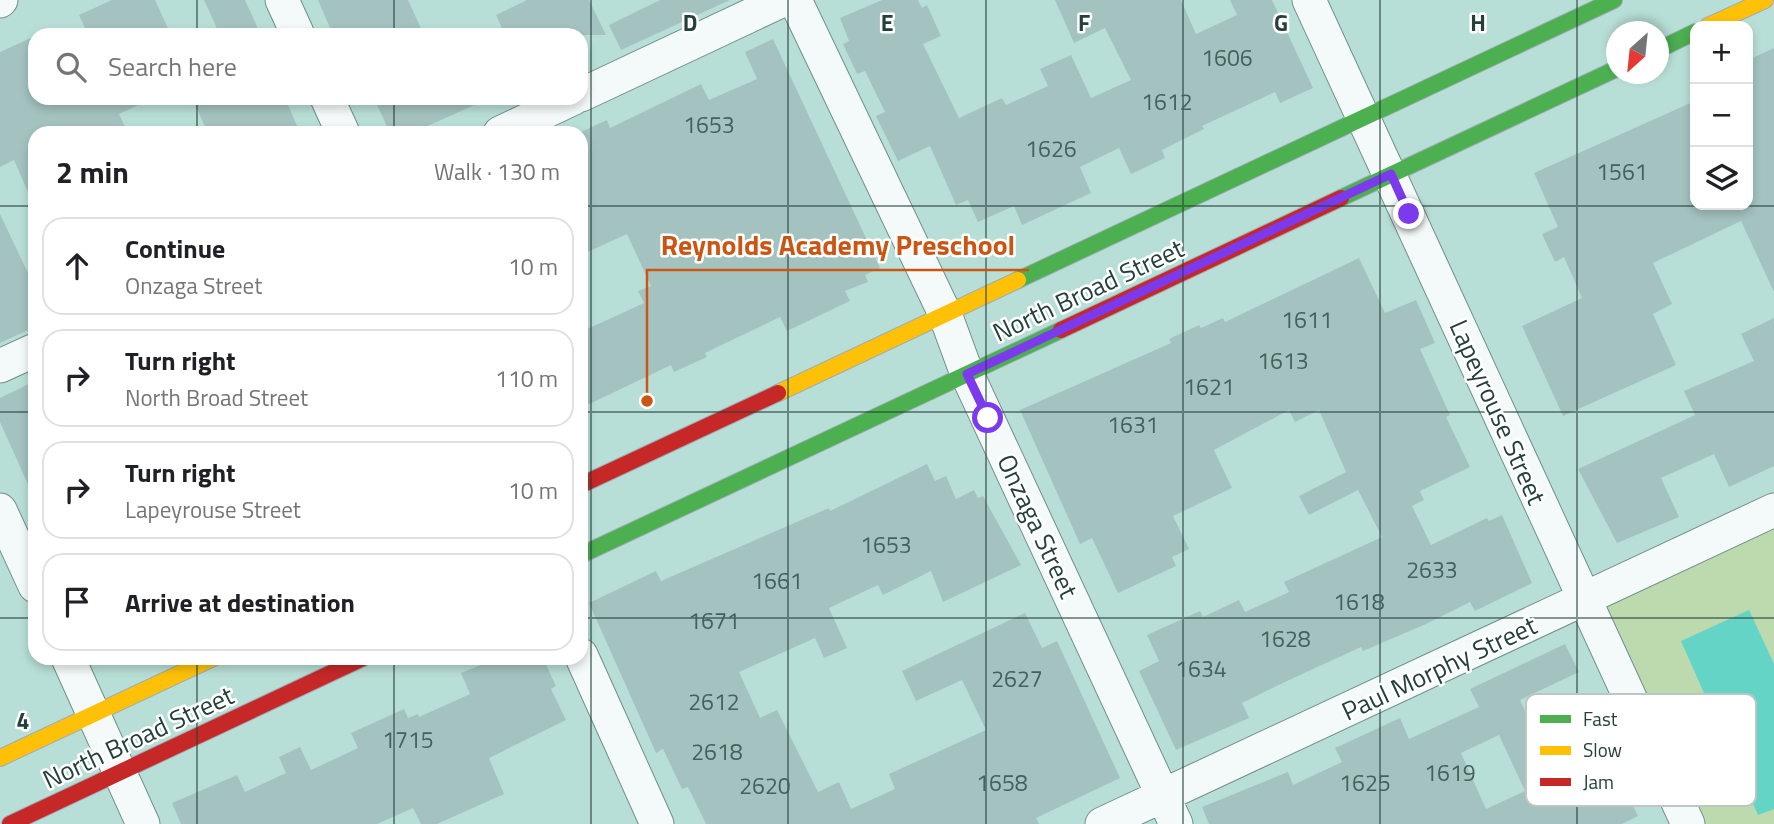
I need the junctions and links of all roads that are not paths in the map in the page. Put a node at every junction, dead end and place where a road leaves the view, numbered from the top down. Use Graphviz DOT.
graph roads {
  1 [pos="282,0"];
  2 [pos="783,0"];
  3 [pos="795,0"];
  4 [pos="1309,0"];
  5 [pos="1614,0"];
  6 [pos="1765,0"];
  7 [pos="1719,21"];
  8 [pos="295,28"];
  9 [pos="1690,34"];
  10 [pos="1669,45"];
  11 [pos="1606,74"];
  12 [pos="588,92"];
  13 [pos="330,105"];
  14 [pos="559,105"];
  15 [pos="1365,117"];
  16 [pos="340,126"];
  17 [pos="515,126"];
  18 [pos="1391,174"];
  19 [pos="945,314"];
  20 [pos="28,353"];
  21 [pos="0,366"];
  22 [pos="967,374"];
  23 [pos="588,482"];
  24 [pos="0,510"];
  25 [pos="1774,510"];
  26 [pos="588,552"];
  27 [pos="28,571"];
  28 [pos="1584,602"];
  29 [pos="71,665"];
  30 [pos="198,665"];
  31 [pos="348,665"];
  32 [pos="585,665"];
  33 [pos="1627,694"];
  34 [pos="94,715"];
  35 [pos="0,758"];
  36 [pos="120,772"];
  37 [pos="1680,806"];
  38 [pos="1170,810"];
  39 [pos="10,824"];
  40 [pos="143,824"];
  41 [pos="657,824"];
  42 [pos="1102,824"];
  43 [pos="1688,824"];
  1 -- 8 [label="street"];
  2 -- 12 [label="street"];
  3 -- 19 [label="street, Onzaga Street"];
  4 -- 15 [label="street, Lapeyrouse Street"];
  5 -- 15 [label="main road, North Broad Street"];
  6 -- 7 [label="main road"];
  9 -- 10 [label="main road"];
  11 -- 18 [label="main road, North Broad Street"];
  13 -- 16 [label="street"];
  14 -- 17 [label="street"];
  15 -- 18 [label="street, Lapeyrouse Street"];
  15 -- 19 [label="main road, North Broad Street"];
  18 -- 22 [label="main road, North Broad Street"];
  18 -- 28 [label="street, Lapeyrouse Street"];
  19 -- 22 [label="street, Onzaga Street"];
  19 -- 23 [label="main road, North Broad Street"];
  20 -- 21 [label="street"];
  22 -- 26 [label="main road, North Broad Street"];
  22 -- 38 [label="street, Onzaga Street"];
  24 -- 27 [label="street"];
  25 -- 28 [label="street, Paul Morphy Street"];
  28 -- 33 [label="street, Lapeyrouse Street"];
  28 -- 38 [label="street, Paul Morphy Street"];
  29 -- 34 [label="street"];
  30 -- 34 [label="main road, North Broad Street"];
  31 -- 36 [label="main road, North Broad Street"];
  32 -- 41 [label="street"];
  34 -- 35 [label="main road, North Broad Street"];
  34 -- 36 [label="street"];
  36 -- 39 [label="main road, North Broad Street"];
  36 -- 40 [label="street"];
  37 -- 43 [label="street, Lapeyrouse Street"];
  38 -- 42 [label="street, Paul Morphy Street"];
}
